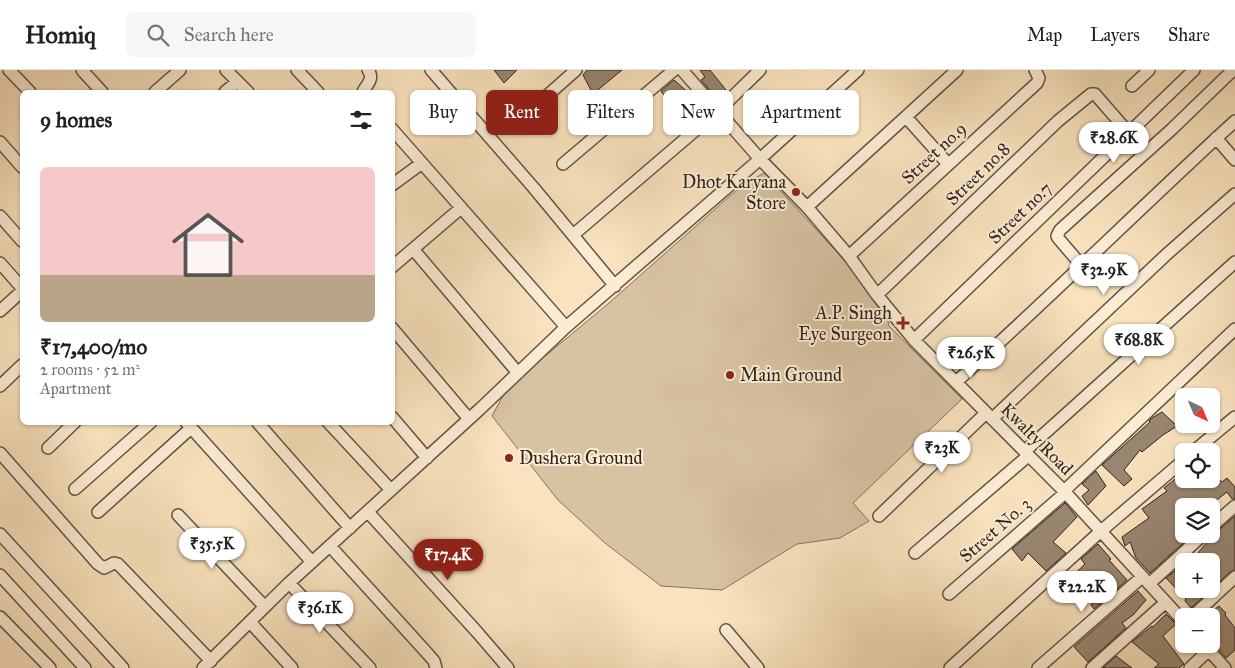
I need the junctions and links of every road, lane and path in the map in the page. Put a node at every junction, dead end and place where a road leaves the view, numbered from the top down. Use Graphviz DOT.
graph roads {
  1 [pos="10,70"];
  2 [pos="82,70"];
  3 [pos="180,70"];
  4 [pos="226,70"];
  5 [pos="297,70"];
  6 [pos="368,70"];
  7 [pos="431,70"];
  8 [pos="576,70"];
  9 [pos="674,70"];
  10 [pos="682,70"];
  11 [pos="760,70"];
  12 [pos="858,70"];
  13 [pos="957,70"];
  14 [pos="1149,70"];
  15 [pos="1194,70"];
  16 [pos="1233,70"];
  17 [pos="1036,72"];
  18 [pos="845,74"];
  19 [pos="237,82"];
  20 [pos="1132,86"];
  21 [pos="28,90"];
  22 [pos="100,90"];
  23 [pos="157,90"];
  24 [pos="227,90"];
  25 [pos="246,90"];
  26 [pos="316,90"];
  27 [pos="364,90"];
  28 [pos="554,90"];
  29 [pos="700,90"];
  30 [pos="733,96"];
  31 [pos="906,118"];
  32 [pos="1235,121"];
  33 [pos="733,128"];
  34 [pos="395,132"];
  35 [pos="1128,132"];
  36 [pos="690,135"];
  37 [pos="1216,138"];
  38 [pos="0,142"];
  39 [pos="760,159"];
  40 [pos="1235,160"];
  41 [pos="422,163"];
  42 [pos="563,164"];
  43 [pos="948,164"];
  44 [pos="20,165"];
  45 [pos="395,183"];
  46 [pos="1235,194"];
  47 [pos="807,207"];
  48 [pos="461,208"];
  49 [pos="0,216"];
  50 [pos="18,228"];
  51 [pos="573,235"];
  52 [pos="413,249"];
  53 [pos="849,256"];
  54 [pos="395,260"];
  55 [pos="1235,262"];
  56 [pos="0,263"];
  57 [pos="1082,266"];
  58 [pos="615,286"];
  59 [pos="20,287"];
  60 [pos="20,291"];
  61 [pos="877,295"];
  62 [pos="0,311"];
  63 [pos="566,327"];
  64 [pos="1235,329"];
  65 [pos="395,332"];
  66 [pos="914,340"];
  67 [pos="20,367"];
  68 [pos="518,373"];
  69 [pos="956,382"];
  70 [pos="0,386"];
  71 [pos="989,416"];
  72 [pos="1235,416"];
  73 [pos="469,419"];
  74 [pos="395,421"];
  75 [pos="72,425"];
  76 [pos="148,425"];
  77 [pos="189,425"];
  78 [pos="260,425"];
  79 [pos="331,425"];
  80 [pos="1203,443"];
  81 [pos="48,448"];
  82 [pos="0,453"];
  83 [pos="1026,454"];
  84 [pos="427,458"];
  85 [pos="1175,468"];
  86 [pos="75,489"];
  87 [pos="391,490"];
  88 [pos="1064,492"];
  89 [pos="1235,506"];
  90 [pos="98,512"];
  91 [pos="368,512"];
  92 [pos="178,515"];
  93 [pos="879,516"];
  94 [pos="1220,519"];
  95 [pos="350,528"];
  96 [pos="1101,531"];
  97 [pos="0,534"];
  98 [pos="1193,543"];
  99 [pos="330,546"];
  100 [pos="915,553"];
  101 [pos="312,562"];
  102 [pos="0,575"];
  103 [pos="1234,580"];
  104 [pos="1145,581"];
  105 [pos="289,583"];
  106 [pos="949,594"];
  107 [pos="1166,602"];
  108 [pos="264,608"];
  109 [pos="1202,608"];
  110 [pos="1175,612"];
  111 [pos="0,617"];
  112 [pos="250,622"];
  113 [pos="726,630"];
  114 [pos="1201,653"];
  115 [pos="1211,653"];
  116 [pos="207,665"];
  117 [pos="50,668"];
  118 [pos="85,668"];
  119 [pos="123,668"];
  120 [pos="292,668"];
  121 [pos="370,668"];
  122 [pos="436,668"];
  123 [pos="508,668"];
  124 [pos="758,668"];
  125 [pos="950,668"];
  126 [pos="1038,668"];
  127 [pos="1092,668"];
  128 [pos="1190,668"];
  129 [pos="1225,668"];
  1 -- 21 [label="street"];
  2 -- 22 [label="street"];
  3 -- 23 [label="street"];
  4 -- 19 [label="street"];
  5 -- 26 [label="street"];
  6 -- 27 [label="street"];
  7 -- 51 [label="street"];
  8 -- 28 [label="street"];
  9 -- 42 [label="street"];
  10 -- 29 [label="street, Kwalty Road"];
  11 -- 30 [label="street"];
  12 -- 18 [label="street"];
  13 -- 31 [label="street"];
  14 -- 20 [label="street"];
  15 -- 35 [label="street, Street no.7"];
  16 -- 57 [label="street"];
  17 -- 43 [label="street, Street no.9"];
  18 -- 39 [label="street"];
  19 -- 24 [label="street"];
  19 -- 25 [label="street"];
  31 -- 43 [label="street"];
  31 -- 47 [label="street"];
  32 -- 37 [label="street"];
  33 -- 39 [label="street, Kwalty Road"];
  34 -- 41 [label="street"];
  35 -- 61 [label="street, Street no.8"];
  35 -- 66 [label="street, Street no.7"];
  36 -- 51 [label="street"];
  37 -- 40 [label="street"];
  37 -- 57 [label="street"];
  38 -- 44 [label="street"];
  39 -- 47 [label="street, Kwalty Road"];
  39 -- 58 [label="street"];
  41 -- 45 [label="street"];
  41 -- 48 [label="street"];
  43 -- 53 [label="street, Street no.9"];
  46 -- 71 [label="street"];
  47 -- 53 [label="street, Kwalty Road"];
  48 -- 52 [label="street"];
  48 -- 63 [label="street"];
  49 -- 50 [label="street"];
  51 -- 58 [label="street"];
  52 -- 54 [label="street"];
  52 -- 68 [label="street"];
  53 -- 61 [label="street, Kwalty Road"];
  55 -- 83 [label="street"];
  56 -- 59 [label="street"];
  57 -- 69 [label="street"];
  58 -- 63 [label="street"];
  60 -- 62 [label="street"];
  61 -- 66 [label="street, Kwalty Road"];
  63 -- 68 [label="street"];
  64 -- 88 [label="street, Street No. 3"];
  65 -- 73 [label="street"];
  66 -- 69 [label="street, Kwalty Road"];
  67 -- 70 [label="street"];
  68 -- 73 [label="street"];
  69 -- 71 [label="street, Kwalty Road"];
  71 -- 83 [label="street, Kwalty Road"];
  71 -- 93 [label="street"];
  72 -- 80 [label="street"];
  73 -- 84 [label="street"];
  74 -- 84 [label="street"];
  75 -- 81 [label="street"];
  76 -- 86 [label="street"];
  77 -- 90 [label="street"];
  77 -- 101 [label="street"];
  78 -- 95 [label="street"];
  79 -- 87 [label="street"];
  82 -- 116 [label="street"];
  83 -- 88 [label="street, Kwalty Road"];
  83 -- 100 [label="street"];
  84 -- 87 [label="street"];
  85 -- 96 [label="street"];
  87 -- 91 [label="street"];
  88 -- 96 [label="street, Kwalty Road"];
  88 -- 106 [label="street, Street No. 3"];
  89 -- 94 [label="street"];
  91 -- 95 [label="street"];
  91 -- 123 [label="street"];
  92 -- 108 [label="street"];
  95 -- 99 [label="street"];
  96 -- 104 [label="street, Kwalty Road"];
  96 -- 125 [label="street"];
  97 -- 119 [label="street"];
  98 -- 104 [label="street"];
  99 -- 101 [label="street"];
  99 -- 122 [label="street"];
  101 -- 105 [label="street"];
  102 -- 118 [label="street"];
  103 -- 109 [label="street"];
  104 -- 107 [label="street, Kwalty Road"];
  104 -- 126 [label="street"];
  105 -- 108 [label="street"];
  105 -- 121 [label="street"];
  107 -- 110 [label="street, Kwalty Road"];
  107 -- 127 [label="street"];
  108 -- 112 [label="street"];
  111 -- 117 [label="street"];
  112 -- 116 [label="street"];
  112 -- 120 [label="street"];
  113 -- 124 [label="street"];
  114 -- 128 [label="street"];
  115 -- 129 [label="street"];
}
